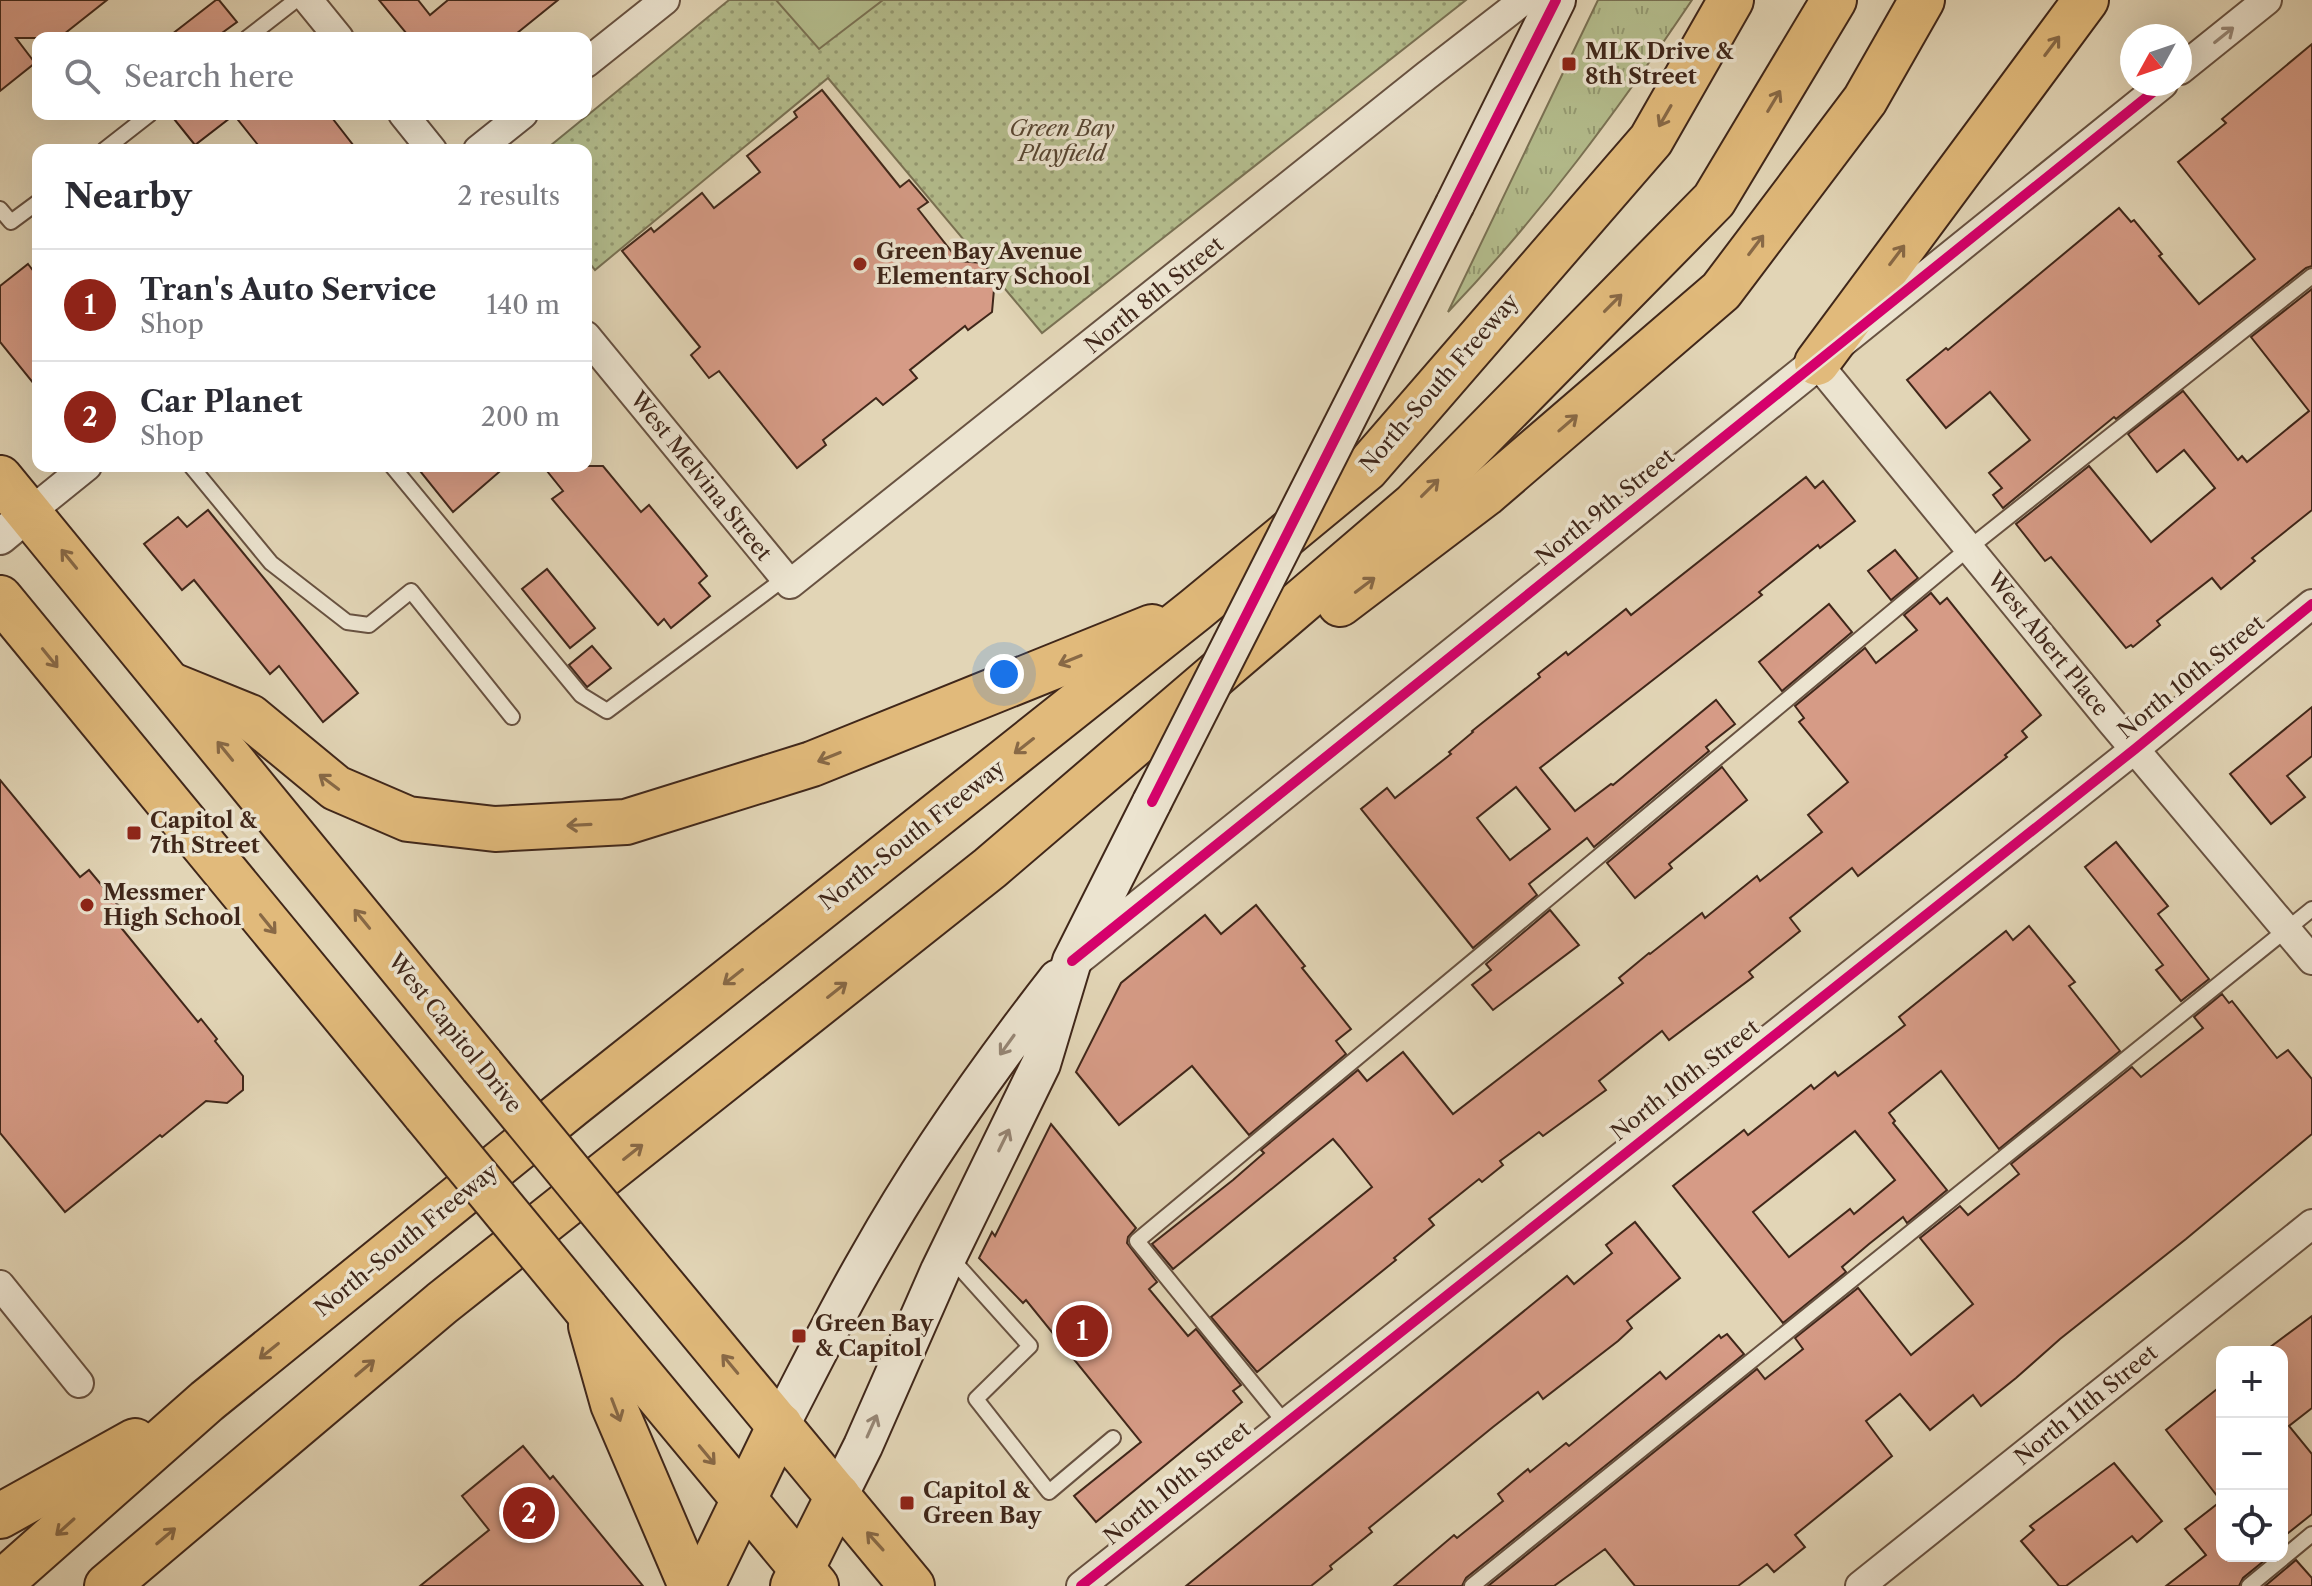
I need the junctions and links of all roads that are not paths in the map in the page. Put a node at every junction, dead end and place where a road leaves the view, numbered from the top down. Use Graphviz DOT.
graph roads {
  1 [pos="296,0"];
  2 [pos="308,0"];
  3 [pos="665,0"];
  4 [pos="1524,0"];
  5 [pos="1556,0"];
  6 [pos="1731,0"];
  7 [pos="1834,0"];
  8 [pos="1922,0"];
  9 [pos="2086,0"];
  10 [pos="2267,0"];
  11 [pos="255,32"];
  12 [pos="334,32"];
  13 [pos="592,58"];
  14 [pos="2192,60"];
  15 [pos="2148,96"];
  16 [pos="142,120"];
  17 [pos="408,120"];
  18 [pos="516,120"];
  19 [pos="112,144"];
  20 [pos="427,144"];
  21 [pos="486,144"];
  22 [pos="32,206"];
  23 [pos="0,209"];
  24 [pos="2312,276"];
  25 [pos="592,343"];
  26 [pos="1817,363"];
  27 [pos="80,472"];
  28 [pos="196,472"];
  29 [pos="397,472"];
  30 [pos="0,478"];
  31 [pos="15,525"];
  32 [pos="1969,548"];
  33 [pos="785,578"];
  34 [pos="0,598"];
  35 [pos="2312,604"];
  36 [pos="1195,610"];
  37 [pos="171,685"];
  38 [pos="512,717"];
  39 [pos="2135,749"];
  40 [pos="990,868"];
  41 [pos="2312,909"];
  42 [pos="2287,930"];
  43 [pos="2312,960"];
  44 [pos="1072,961"];
  45 [pos="2312,1224"];
  46 [pos="948,1255"];
  47 [pos="0,1285"];
  48 [pos="586,1309"];
  49 [pos="79,1383"];
  50 [pos="207,1401"];
  51 [pos="1285,1423"];
  52 [pos="780,1425"];
  53 [pos="1113,1438"];
  54 [pos="838,1496"];
  55 [pos="745,1500"];
  56 [pos="0,1516"];
  57 [pos="2312,1534"];
  58 [pos="804,1580"];
  59 [pos="0,1584"];
  60 [pos="107,1586"];
  61 [pos="691,1586"];
  62 [pos="702,1586"];
  63 [pos="912,1586"];
  64 [pos="1081,1586"];
  65 [pos="1472,1586"];
  66 [pos="1860,1586"];
  67 [pos="2249,1586"];
  1 -- 11 [label="lane"];
  2 -- 12 [label="street"];
  3 -- 13 [label="street"];
  4 -- 33 [label="street, North 8th Street"];
  5 -- 44 [label="main road, bridge"];
  6 -- 36 [label="main road, North-South Freeway, one-way"];
  40 -- 7 [label="main road, one-way"];
  40 -- 8 [label="main road, one-way"];
  26 -- 9 [label="main road, one-way"];
  14 -- 10 [label="street, one-way"];
  15 -- 26 [label="street, North 9th Street"];
  16 -- 19 [label="lane"];
  17 -- 20 [label="street"];
  18 -- 21 [label="street"];
  22 -- 23 [label="lane"];
  24 -- 32 [label="lane"];
  25 -- 33 [label="street, West Melvina Street"];
  26 -- 32 [label="street, West Abert Place"];
  26 -- 44 [label="street, North 9th Street"];
  27 -- 31 [label="street"];
  28 -- 38 [label="lane"];
  29 -- 33 [label="lane"];
  30 -- 31 [label="main road, West Capitol Drive"];
  37 -- 31 [label="main road, West Capitol Drive, one-way"];
  32 -- 39 [label="street, West Abert Place"];
  32 -- 51 [label="lane"];
  34 -- 48 [label="main road, one-way, bridge"];
  35 -- 39 [label="street, North 10th Street"];
  36 -- 37 [label="main road, one-way"];
  36 -- 50 [label="main road, North-South Freeway, one-way"];
  52 -- 37 [label="main road, West Capitol Drive, one-way, bridge"];
  39 -- 42 [label="street, West Abert Place"];
  39 -- 51 [label="street, North 10th Street"];
  60 -- 40 [label="main road, one-way"];
  41 -- 42 [label="lane"];
  42 -- 43 [label="street, West Abert Place"];
  42 -- 65 [label="lane"];
  46 -- 44 [label="main road, one-way"];
  44 -- 52 [label="main road, one-way"];
  45 -- 66 [label="street, North 11th Street"];
  46 -- 53 [label="lane"];
  54 -- 46 [label="main road, one-way"];
  47 -- 49 [label="street"];
  48 -- 55 [label="main road, one-way"];
  48 -- 61 [label="main road, one-way"];
  50 -- 56 [label="main road"];
  50 -- 59 [label="main road, North-South Freeway, one-way"];
  51 -- 64 [label="street, North 10th Street"];
  52 -- 54 [label="main road, West Capitol Drive"];
  52 -- 55 [label="main road"];
  54 -- 58 [label="main road"];
  63 -- 54 [label="main road, West Capitol Drive, one-way"];
  55 -- 58 [label="main road"];
  55 -- 62 [label="main road"];
  57 -- 67 [label="lane"];
}
